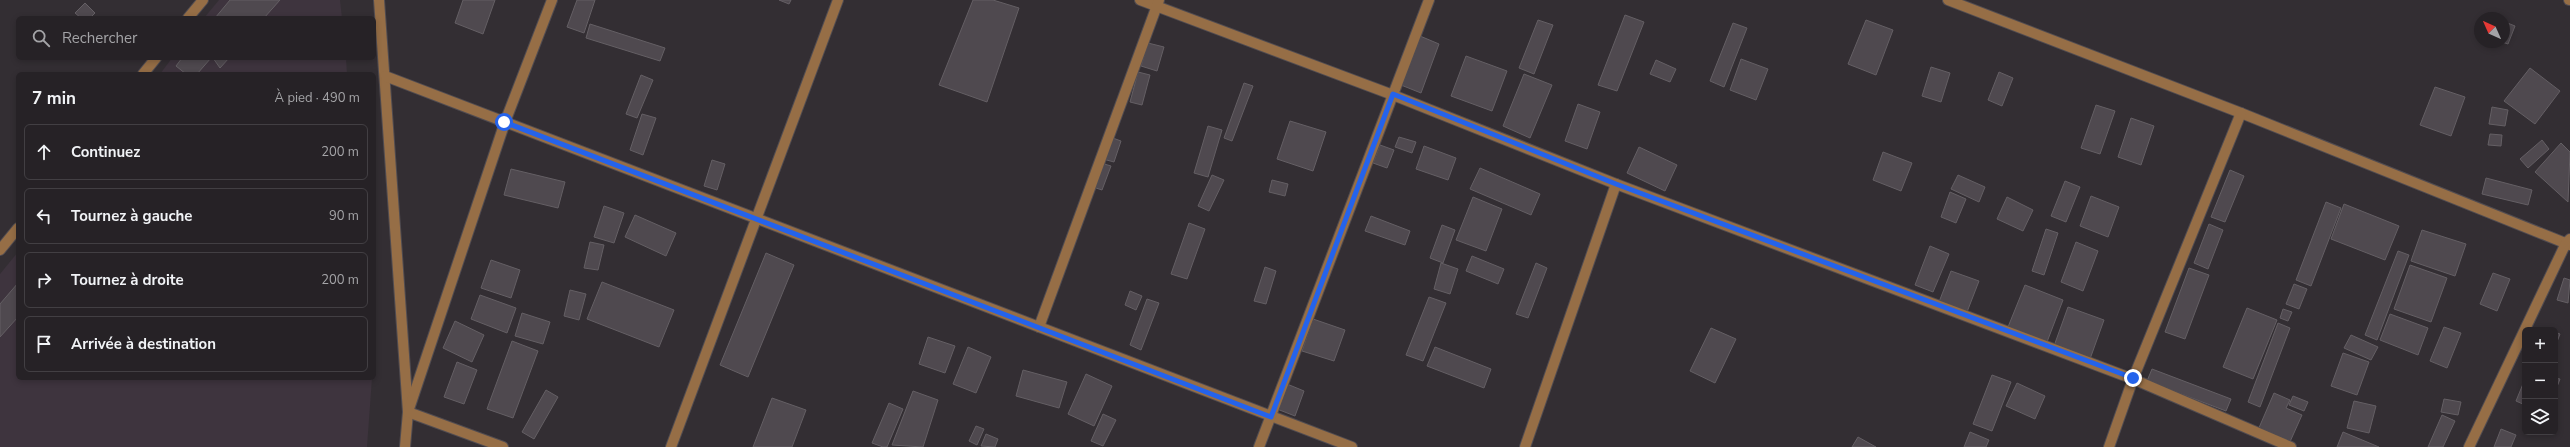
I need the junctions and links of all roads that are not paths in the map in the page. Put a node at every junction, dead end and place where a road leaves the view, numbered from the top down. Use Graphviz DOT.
graph roads {
  1 [pos="202,0"];
  2 [pos="379,0"];
  3 [pos="552,0"];
  4 [pos="838,0"];
  5 [pos="1140,0"];
  6 [pos="1429,0"];
  7 [pos="1948,0"];
  8 [pos="1158,3"];
  9 [pos="190,16"];
  10 [pos="154,60"];
  11 [pos="145,72"];
  12 [pos="385,76"];
  13 [pos="1393,94"];
  14 [pos="2241,113"];
  15 [pos="504,122"];
  16 [pos="1616,184"];
  17 [pos="757,220"];
  18 [pos="16,230"];
  19 [pos="2569,242"];
  20 [pos="0,250"];
  21 [pos="1040,327"];
  22 [pos="2133,378"];
  23 [pos="408,412"];
  24 [pos="1271,417"];
  25 [pos="406,447"];
  26 [pos="503,447"];
  27 [pos="670,447"];
  28 [pos="1259,447"];
  29 [pos="1352,447"];
  30 [pos="1525,447"];
  31 [pos="2109,447"];
  32 [pos="2291,447"];
  33 [pos="2469,447"];
  1 -- 9 [label="street"];
  2 -- 12 [label="street"];
  3 -- 15 [label="street"];
  4 -- 17 [label="street"];
  5 -- 8 [label="street"];
  6 -- 13 [label="street"];
  7 -- 14 [label="street"];
  8 -- 13 [label="street"];
  8 -- 21 [label="street"];
  10 -- 11 [label="street"];
  12 -- 15 [label="street"];
  12 -- 23 [label="street"];
  13 -- 16 [label="street"];
  13 -- 24 [label="street"];
  14 -- 19 [label="street"];
  14 -- 22 [label="street"];
  15 -- 17 [label="street"];
  15 -- 23 [label="street"];
  16 -- 22 [label="street"];
  16 -- 30 [label="street"];
  17 -- 21 [label="street"];
  17 -- 27 [label="street"];
  18 -- 20 [label="street"];
  19 -- 33 [label="street"];
  21 -- 24 [label="street"];
  22 -- 31 [label="street"];
  22 -- 32 [label="street"];
  23 -- 25 [label="street"];
  23 -- 26 [label="street"];
  24 -- 28 [label="street"];
  24 -- 29 [label="street"];
}
